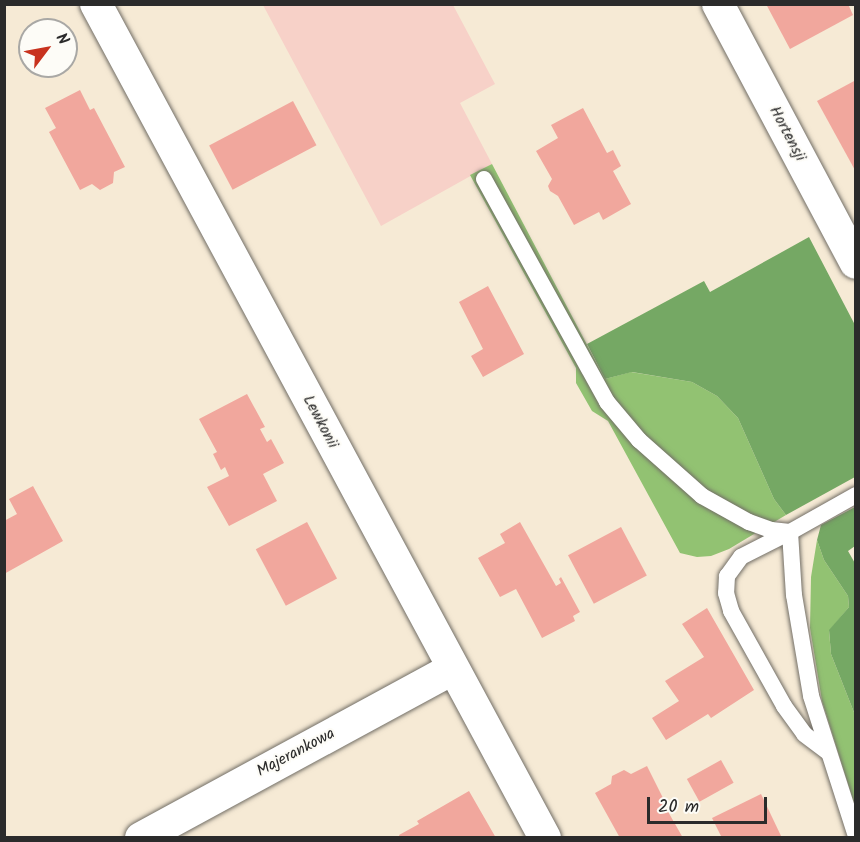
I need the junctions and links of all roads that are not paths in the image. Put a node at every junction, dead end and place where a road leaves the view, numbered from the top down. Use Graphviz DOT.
graph roads {
  1 [pos="96,4"];
  2 [pos="718,4"];
  3 [pos="484,179"];
  4 [pos="855,263"];
  5 [pos="855,495"];
  6 [pos="790,532"];
  7 [pos="452,669"];
  8 [pos="828,752"];
  9 [pos="855,836"];
  10 [pos="141,837"];
  11 [pos="545,837"];
  1 -- 7 [label="street, Lewkonii"];
  2 -- 4 [label="street, Hortensji"];
  3 -- 6 [label="lane"];
  5 -- 6 [label="lane"];
  6 -- 8 [label="lane"];
  6 -- 8 [label="lane"];
  7 -- 10 [label="street, Majerankowa"];
  7 -- 11 [label="street, Lewkonii"];
  8 -- 9 [label="lane"];
}
